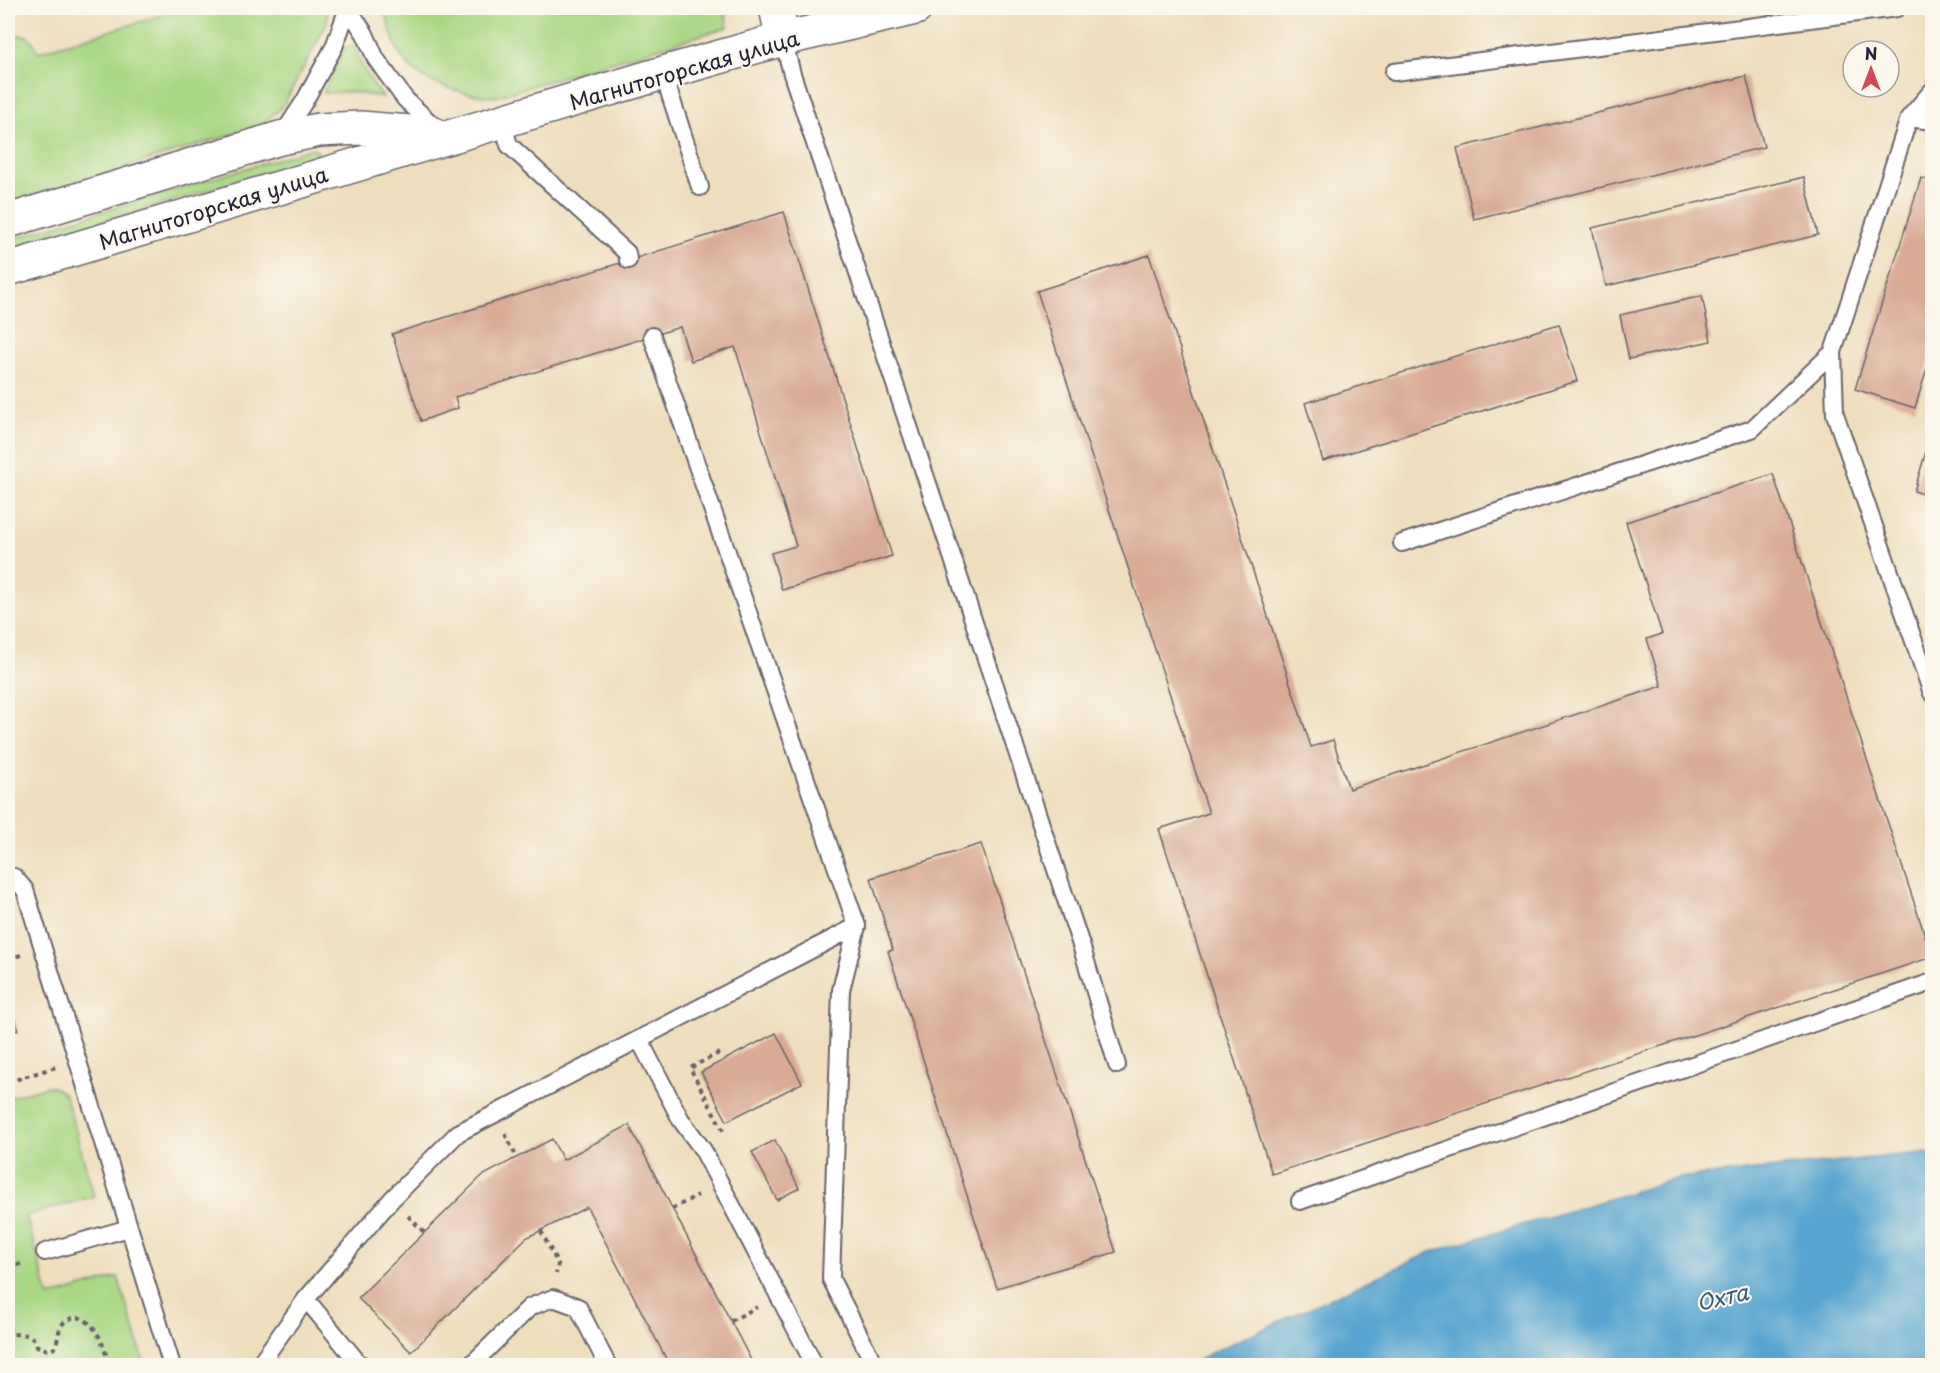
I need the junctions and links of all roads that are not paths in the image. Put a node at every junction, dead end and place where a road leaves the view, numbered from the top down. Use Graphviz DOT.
graph roads {
  1 [pos="348,8"];
  2 [pos="776,8"];
  3 [pos="916,8"];
  4 [pos="1897,8"];
  5 [pos="783,39"];
  6 [pos="1394,72"];
  7 [pos="663,73"];
  8 [pos="1932,92"];
  9 [pos="1909,118"];
  10 [pos="502,121"];
  11 [pos="1932,121"];
  12 [pos="448,135"];
  13 [pos="280,138"];
  14 [pos="700,187"];
  15 [pos="8,221"];
  16 [pos="628,260"];
  17 [pos="8,269"];
  18 [pos="652,336"];
  19 [pos="1833,352"];
  20 [pos="1402,543"];
  21 [pos="1932,693"];
  22 [pos="8,876"];
  23 [pos="857,926"];
  24 [pos="1932,982"];
  25 [pos="639,1039"];
  26 [pos="1117,1065"];
  27 [pos="1300,1201"];
  28 [pos="129,1228"];
  29 [pos="45,1252"];
  30 [pos="306,1299"];
  31 [pos="172,1365"];
  32 [pos="258,1365"];
  33 [pos="361,1365"];
  34 [pos="470,1365"];
  35 [pos="608,1365"];
  36 [pos="815,1365"];
  37 [pos="875,1365"];
  1 -- 12 [label="lane"];
  1 -- 13 [label="lane"];
  2 -- 5 [label="street"];
  3 -- 5 [label="street, Магнитогорская улица"];
  4 -- 6 [label="lane"];
  5 -- 7 [label="street, Магнитогорская улица"];
  5 -- 26 [label="lane"];
  7 -- 10 [label="street, Магнитогорская улица"];
  7 -- 14 [label="lane"];
  8 -- 9 [label="lane"];
  9 -- 11 [label="lane"];
  9 -- 19 [label="lane"];
  10 -- 12 [label="street, Магнитогорская улица"];
  10 -- 16 [label="lane"];
  12 -- 13 [label="street, Магнитогорская улица"];
  12 -- 17 [label="street, Магнитогорская улица"];
  13 -- 15 [label="street, Магнитогорская улица"];
  18 -- 23 [label="lane"];
  19 -- 20 [label="lane"];
  19 -- 21 [label="lane"];
  22 -- 28 [label="lane"];
  23 -- 25 [label="lane"];
  23 -- 37 [label="lane"];
  24 -- 27 [label="lane"];
  25 -- 30 [label="lane"];
  25 -- 36 [label="lane"];
  28 -- 29 [label="lane"];
  28 -- 31 [label="lane"];
  30 -- 32 [label="lane"];
  30 -- 33 [label="lane"];
  34 -- 35 [label="lane"];
}
